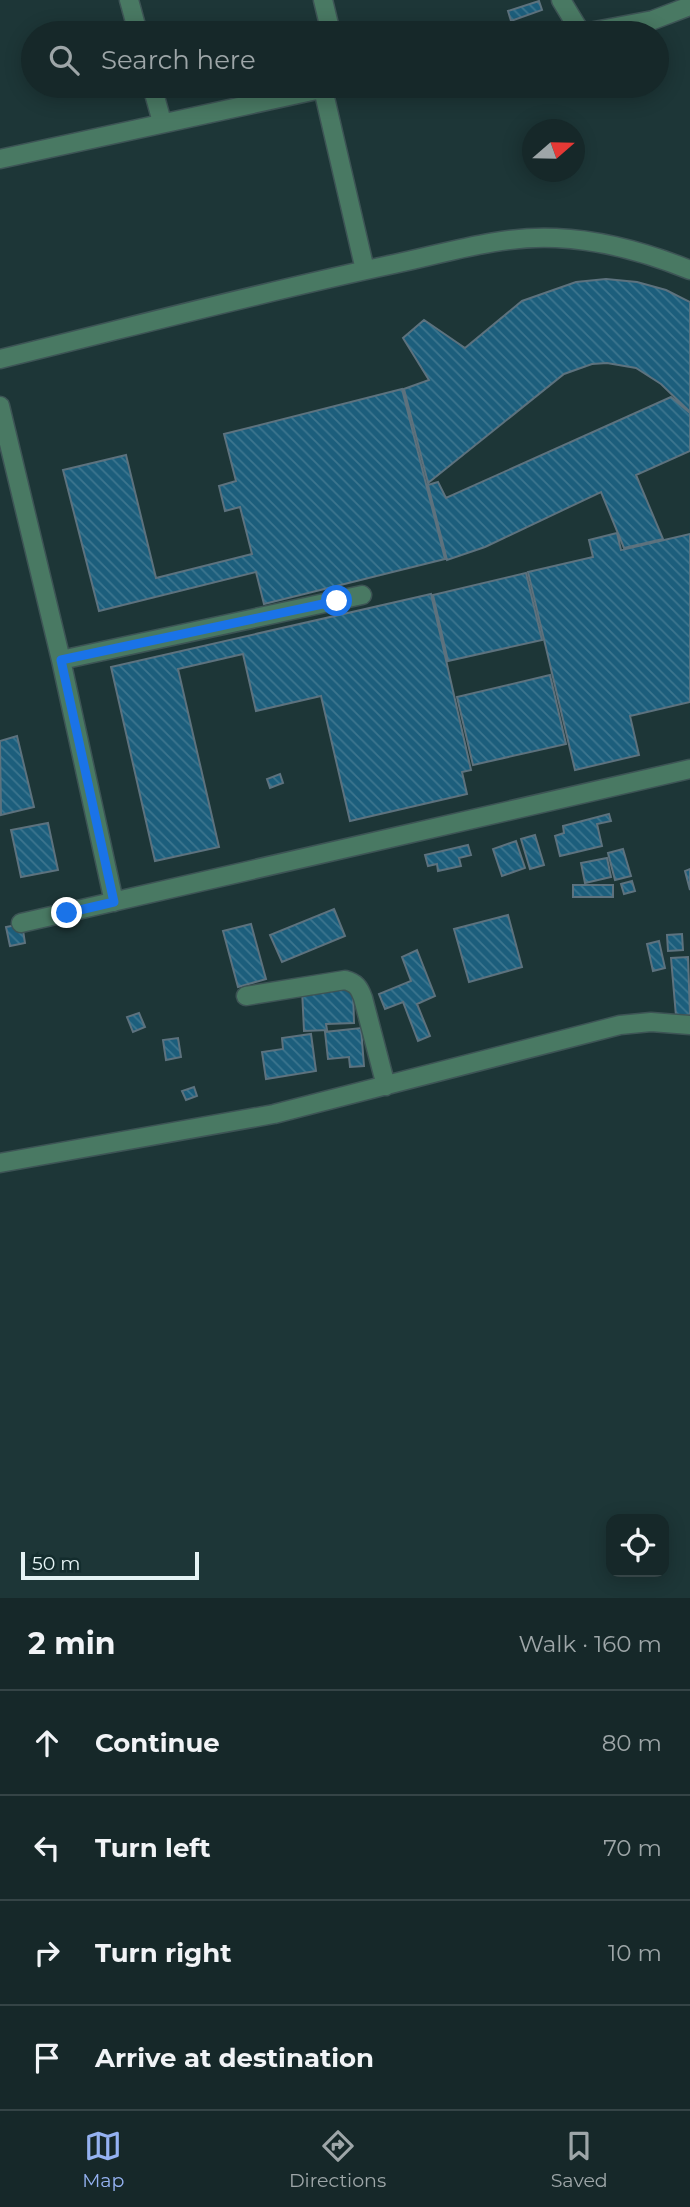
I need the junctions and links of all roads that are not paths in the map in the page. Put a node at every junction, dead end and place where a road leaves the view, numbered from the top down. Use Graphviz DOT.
graph roads {
  1 [pos="129,0"];
  2 [pos="323,0"];
  3 [pos="561,0"];
  4 [pos="687,12"];
  5 [pos="135,21"];
  6 [pos="328,21"];
  7 [pos="575,21"];
  8 [pos="648,21"];
  9 [pos="155,98"];
  10 [pos="277,98"];
  11 [pos="331,98"];
  12 [pos="162,122"];
  13 [pos="0,159"];
  14 [pos="690,270"];
  15 [pos="365,271"];
  16 [pos="0,359"];
  17 [pos="0,406"];
  18 [pos="362,595"];
  19 [pos="61,660"];
  20 [pos="690,769"];
  21 [pos="114,902"];
  22 [pos="21,923"];
  23 [pos="247,996"];
  24 [pos="690,1025"];
  25 [pos="386,1086"];
  26 [pos="0,1163"];
  1 -- 5 [label="street"];
  2 -- 6 [label="street"];
  3 -- 7 [label="street"];
  4 -- 8 [label="street"];
  9 -- 12 [label="street"];
  10 -- 12 [label="street"];
  11 -- 15 [label="street"];
  12 -- 13 [label="street"];
  14 -- 15 [label="street"];
  15 -- 16 [label="street"];
  17 -- 19 [label="street"];
  18 -- 19 [label="street"];
  19 -- 21 [label="street"];
  20 -- 21 [label="street"];
  21 -- 22 [label="street"];
  23 -- 25 [label="street"];
  24 -- 25 [label="street"];
  25 -- 26 [label="street"];
}
